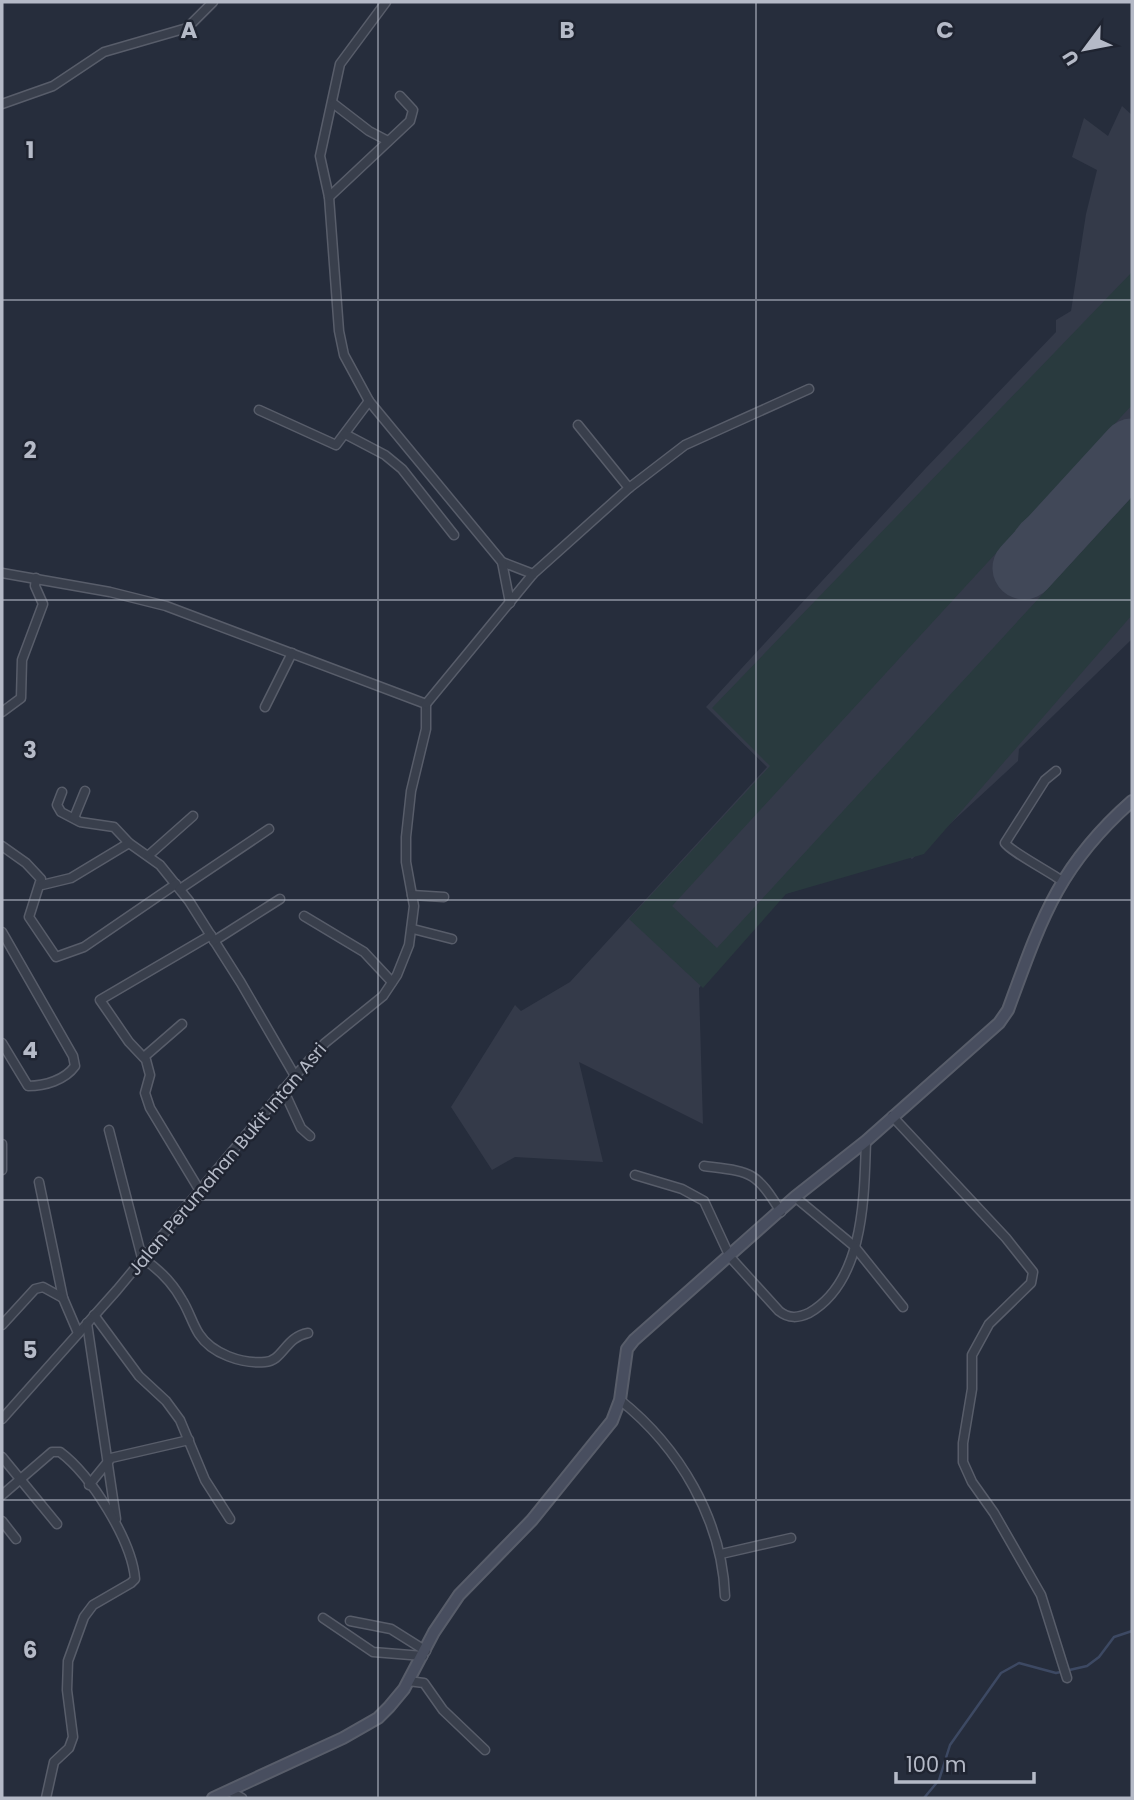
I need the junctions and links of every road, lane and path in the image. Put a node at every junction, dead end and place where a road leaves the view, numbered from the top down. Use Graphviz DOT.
graph roads {
  1 [pos="213,2"];
  2 [pos="386,2"];
  3 [pos="400,96"];
  4 [pos="2,103"];
  5 [pos="334,104"];
  6 [pos="388,141"];
  7 [pos="329,197"];
  8 [pos="809,389"];
  9 [pos="369,401"];
  10 [pos="259,410"];
  11 [pos="578,425"];
  12 [pos="345,434"];
  13 [pos="426,473"];
  14 [pos="414,483"];
  15 [pos="629,488"];
  16 [pos="454,535"];
  17 [pos="502,562"];
  18 [pos="2,573"];
  19 [pos="533,574"];
  20 [pos="36,578"];
  21 [pos="510,603"];
  22 [pos="292,653"];
  23 [pos="426,704"];
  24 [pos="265,707"];
  25 [pos="2,712"];
  26 [pos="1056,771"];
  27 [pos="85,791"];
  28 [pos="62,792"];
  29 [pos="1132,801"];
  30 [pos="193,816"];
  31 [pos="74,818"];
  32 [pos="269,829"];
  33 [pos="129,844"];
  34 [pos="2,846"];
  35 [pos="149,855"];
  36 [pos="1062,881"];
  37 [pos="42,885"];
  38 [pos="178,887"];
  39 [pos="412,895"];
  40 [pos="444,897"];
  41 [pos="280,899"];
  42 [pos="304,916"];
  43 [pos="413,929"];
  44 [pos="2,932"];
  45 [pos="213,938"];
  46 [pos="452,939"];
  47 [pos="392,982"];
  48 [pos="182,1024"];
  49 [pos="2,1043"];
  50 [pos="144,1057"];
  51 [pos="295,1076"];
  52 [pos="283,1090"];
  53 [pos="892,1116"];
  54 [pos="109,1130"];
  55 [pos="310,1136"];
  56 [pos="866,1141"];
  57 [pos="2,1144"];
  58 [pos="704,1166"];
  59 [pos="2,1170"];
  60 [pos="635,1175"];
  61 [pos="39,1182"];
  62 [pos="200,1191"];
  63 [pos="795,1197"];
  64 [pos="781,1212"];
  65 [pos="855,1246"];
  66 [pos="730,1257"];
  67 [pos="142,1258"];
  68 [pos="63,1298"];
  69 [pos="903,1307"];
  70 [pos="94,1315"];
  71 [pos="87,1323"];
  72 [pos="2,1325"];
  73 [pos="78,1333"];
  74 [pos="308,1333"];
  75 [pos="620,1400"];
  76 [pos="4,1412"];
  77 [pos="189,1440"];
  78 [pos="2,1457"];
  79 [pos="107,1462"];
  80 [pos="21,1480"];
  81 [pos="89,1486"];
  82 [pos="2,1495"];
  83 [pos="230,1520"];
  84 [pos="2,1521"];
  85 [pos="57,1524"];
  86 [pos="118,1526"];
  87 [pos="791,1538"];
  88 [pos="16,1539"];
  89 [pos="721,1555"];
  90 [pos="725,1596"];
  91 [pos="323,1618"];
  92 [pos="350,1621"];
  93 [pos="425,1653"];
  94 [pos="1067,1678"];
  95 [pos="408,1681"];
  96 [pos="485,1750"];
  97 [pos="229,1791"];
  98 [pos="46,1798"];
  99 [pos="213,1798"];
  100 [pos="242,1798"];
  1 -- 4 [label="street"];
  2 -- 5 [label="street"];
  3 -- 6 [label="street"];
  5 -- 6 [label="street"];
  5 -- 7 [label="street"];
  6 -- 7 [label="street"];
  7 -- 9 [label="street"];
  8 -- 15 [label="street"];
  9 -- 12 [label="street"];
  9 -- 13 [label="street"];
  10 -- 12 [label="street"];
  11 -- 15 [label="street"];
  12 -- 14 [label="street"];
  13 -- 14 [label="street"];
  13 -- 17 [label="street"];
  14 -- 16 [label="street"];
  15 -- 19 [label="street"];
  17 -- 19 [label="street"];
  17 -- 21 [label="street"];
  18 -- 20 [label="street"];
  19 -- 21 [label="street"];
  20 -- 22 [label="street"];
  20 -- 25 [label="street"];
  21 -- 23 [label="street"];
  22 -- 23 [label="street"];
  22 -- 24 [label="street"];
  23 -- 39 [label="street, Jalan Perumahan Bukit Intan Asri"];
  26 -- 36 [label="street"];
  27 -- 31 [label="street"];
  28 -- 31 [label="street"];
  29 -- 36 [label="street"];
  30 -- 35 [label="street"];
  31 -- 33 [label="street"];
  32 -- 38 [label="street"];
  33 -- 35 [label="street"];
  33 -- 37 [label="street"];
  34 -- 37 [label="street"];
  35 -- 38 [label="street"];
  36 -- 53 [label="street"];
  37 -- 38 [label="street"];
  38 -- 45 [label="street"];
  39 -- 40 [label="street"];
  39 -- 43 [label="street, Jalan Perumahan Bukit Intan Asri"];
  41 -- 45 [label="street"];
  42 -- 47 [label="street"];
  43 -- 46 [label="street"];
  43 -- 47 [label="street, Jalan Perumahan Bukit Intan Asri"];
  44 -- 49 [label="street"];
  45 -- 50 [label="street"];
  45 -- 51 [label="street"];
  47 -- 51 [label="street, Jalan Perumahan Bukit Intan Asri"];
  48 -- 50 [label="street"];
  50 -- 62 [label="street"];
  51 -- 52 [label="street, Jalan Perumahan Bukit Intan Asri"];
  52 -- 55 [label="street"];
  52 -- 62 [label="street, Jalan Perumahan Bukit Intan Asri"];
  53 -- 56 [label="street"];
  53 -- 94 [label="street"];
  54 -- 67 [label="street"];
  56 -- 63 [label="street"];
  56 -- 65 [label="street"];
  57 -- 59 [label="street"];
  58 -- 64 [label="street"];
  60 -- 66 [label="street"];
  61 -- 68 [label="street"];
  62 -- 67 [label="street, Jalan Perumahan Bukit Intan Asri"];
  63 -- 64 [label="street"];
  63 -- 65 [label="street"];
  64 -- 66 [label="street"];
  65 -- 66 [label="street"];
  65 -- 69 [label="street"];
  66 -- 75 [label="street"];
  67 -- 70 [label="street, Jalan Perumahan Bukit Intan Asri"];
  67 -- 74 [label="street"];
  68 -- 72 [label="street"];
  68 -- 73 [label="street"];
  70 -- 71 [label="street, Jalan Perumahan Bukit Intan Asri"];
  70 -- 77 [label="street"];
  71 -- 73 [label="street, Jalan Perumahan Bukit Intan Asri"];
  71 -- 79 [label="street"];
  73 -- 76 [label="street, Jalan Perumahan Bukit Intan Asri"];
  75 -- 89 [label="street"];
  75 -- 93 [label="street"];
  77 -- 79 [label="street"];
  77 -- 83 [label="street"];
  78 -- 80 [label="street"];
  79 -- 81 [label="street"];
  79 -- 86 [label="street"];
  80 -- 81 [label="street"];
  80 -- 82 [label="street"];
  80 -- 85 [label="street"];
  81 -- 86 [label="street"];
  84 -- 88 [label="street"];
  86 -- 98 [label="street"];
  87 -- 89 [label="street"];
  89 -- 90 [label="street"];
  91 -- 93 [label="street"];
  92 -- 93 [label="street"];
  93 -- 95 [label="street"];
  95 -- 96 [label="street"];
  95 -- 97 [label="street"];
  97 -- 99 [label="street"];
  97 -- 100 [label="street"];
}
